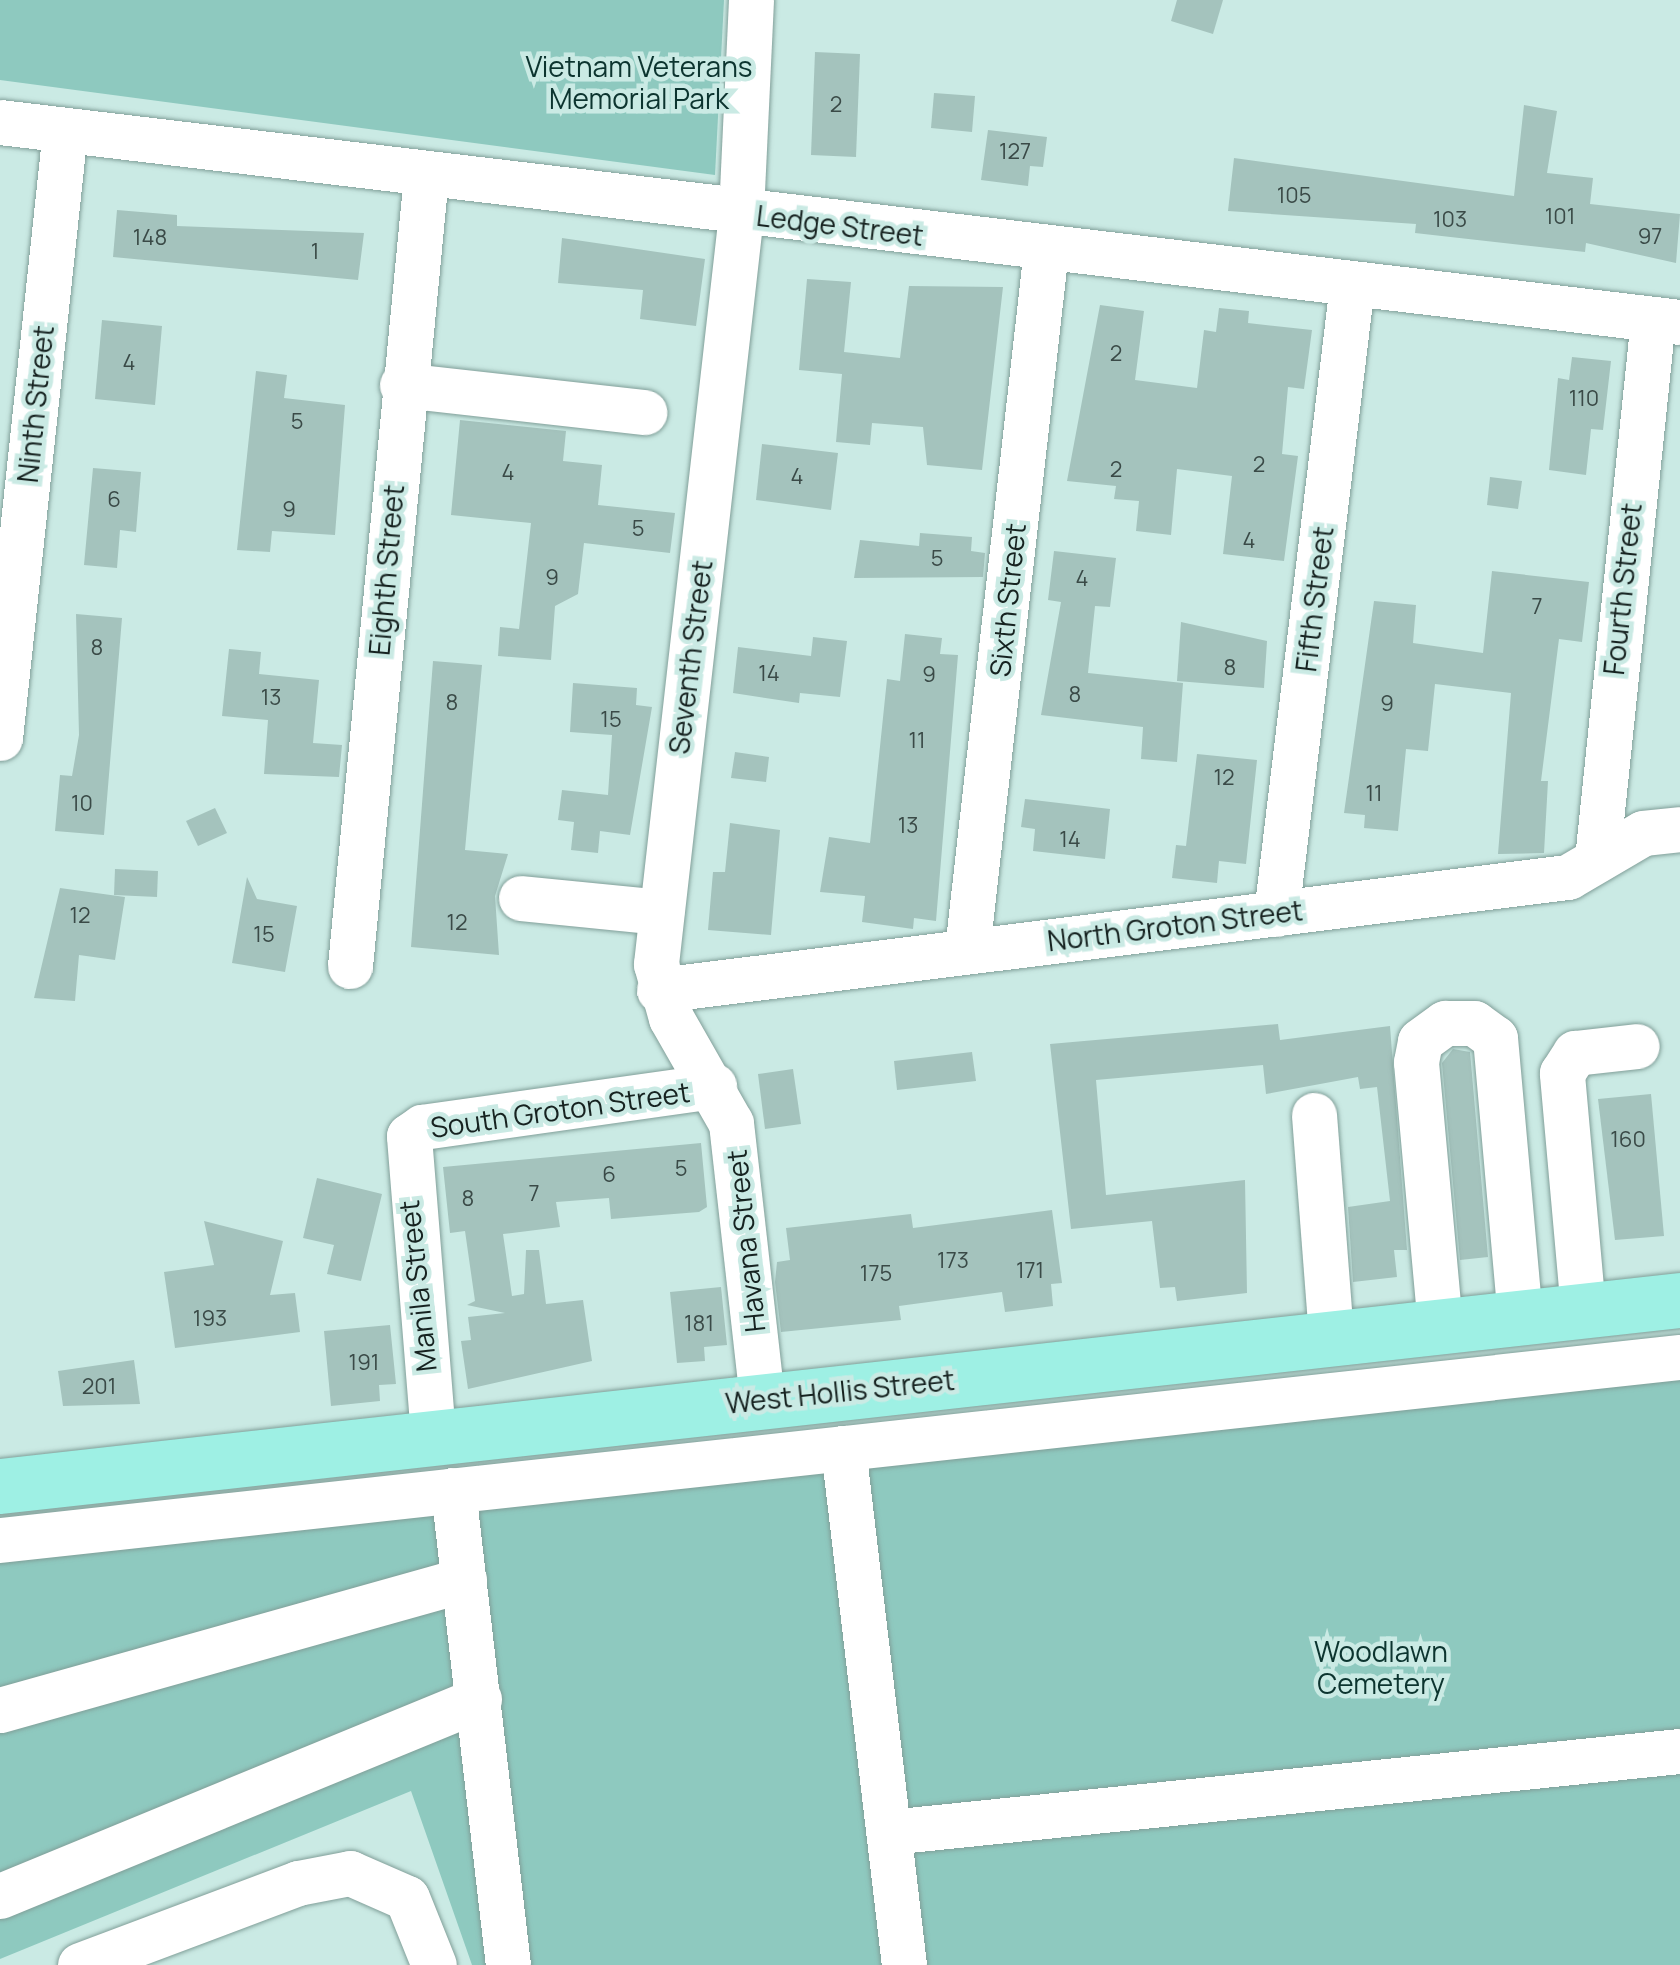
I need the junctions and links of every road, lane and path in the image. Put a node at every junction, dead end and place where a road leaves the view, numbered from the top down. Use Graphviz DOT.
graph roads {
  1 [pos="750,0"];
  2 [pos="0,122"];
  3 [pos="65,130"];
  4 [pos="426,175"];
  5 [pos="741,214"];
  6 [pos="1046,249"];
  7 [pos="1352,284"];
  8 [pos="1666,320"];
  9 [pos="402,385"];
  10 [pos="644,412"];
  11 [pos="0,738"];
  12 [pos="1680,829"];
  13 [pos="1597,859"];
  14 [pos="521,898"];
  15 [pos="661,912"];
  16 [pos="1276,914"];
  17 [pos="967,950"];
  18 [pos="350,966"];
  19 [pos="659,990"];
  20 [pos="1637,1046"];
  21 [pos="714,1086"];
  22 [pos="1314,1116"];
  23 [pos="409,1136"];
  24 [pos="1680,1300"];
  25 [pos="1583,1310"];
  26 [pos="1520,1316"];
  27 [pos="1440,1326"];
  28 [pos="1331,1337"];
  29 [pos="1680,1357"];
  30 [pos="762,1400"];
  31 [pos="433,1436"];
  32 [pos="844,1448"];
  33 [pos="0,1486"];
  34 [pos="453,1490"];
  35 [pos="0,1540"];
  36 [pos="464,1580"];
  37 [pos="479,1700"];
  38 [pos="0,1710"];
  39 [pos="1680,1751"];
  40 [pos="889,1832"];
  41 [pos="0,1896"];
  42 [pos="897,1964"];
  43 [pos="80,1965"];
  44 [pos="434,1965"];
  45 [pos="508,1965"];
  1 -- 5 [label="street, Seventh Street"];
  2 -- 3 [label="street, Ledge Street"];
  3 -- 4 [label="street, Ledge Street"];
  3 -- 11 [label="street, Ninth Street"];
  4 -- 5 [label="street, Ledge Street"];
  4 -- 9 [label="street, Eighth Street"];
  5 -- 6 [label="street, Ledge Street"];
  5 -- 15 [label="street, Seventh Street"];
  6 -- 7 [label="street, Ledge Street"];
  6 -- 17 [label="street, Sixth Street"];
  7 -- 8 [label="street, Ledge Street"];
  7 -- 16 [label="street, Fifth Street"];
  8 -- 13 [label="street, Fourth Street"];
  9 -- 10 [label="street"];
  9 -- 18 [label="street, Eighth Street"];
  12 -- 13 [label="street, North Groton Street"];
  13 -- 16 [label="street, North Groton Street"];
  14 -- 15 [label="street"];
  15 -- 19 [label="street, Seventh Street"];
  16 -- 17 [label="street, North Groton Street"];
  17 -- 19 [label="street, North Groton Street"];
  19 -- 21 [label="street"];
  20 -- 25 [label="street"];
  21 -- 23 [label="street, South Groton Street"];
  21 -- 30 [label="street, Havana Street"];
  22 -- 28 [label="street"];
  23 -- 31 [label="street, Manila Street"];
  24 -- 25 [label="main road, West Hollis Street"];
  25 -- 26 [label="main road, West Hollis Street"];
  26 -- 27 [label="main road, West Hollis Street"];
  26 -- 27 [label="street"];
  27 -- 28 [label="main road, West Hollis Street"];
  28 -- 30 [label="main road, West Hollis Street"];
  29 -- 32 [label="street"];
  30 -- 31 [label="main road, West Hollis Street"];
  31 -- 33 [label="main road, West Hollis Street"];
  32 -- 34 [label="street"];
  32 -- 40 [label="street"];
  34 -- 35 [label="street"];
  34 -- 36 [label="street"];
  36 -- 37 [label="street"];
  36 -- 38 [label="street"];
  37 -- 41 [label="street"];
  37 -- 45 [label="street"];
  39 -- 40 [label="street"];
  40 -- 42 [label="street"];
  43 -- 44 [label="street"];
}
